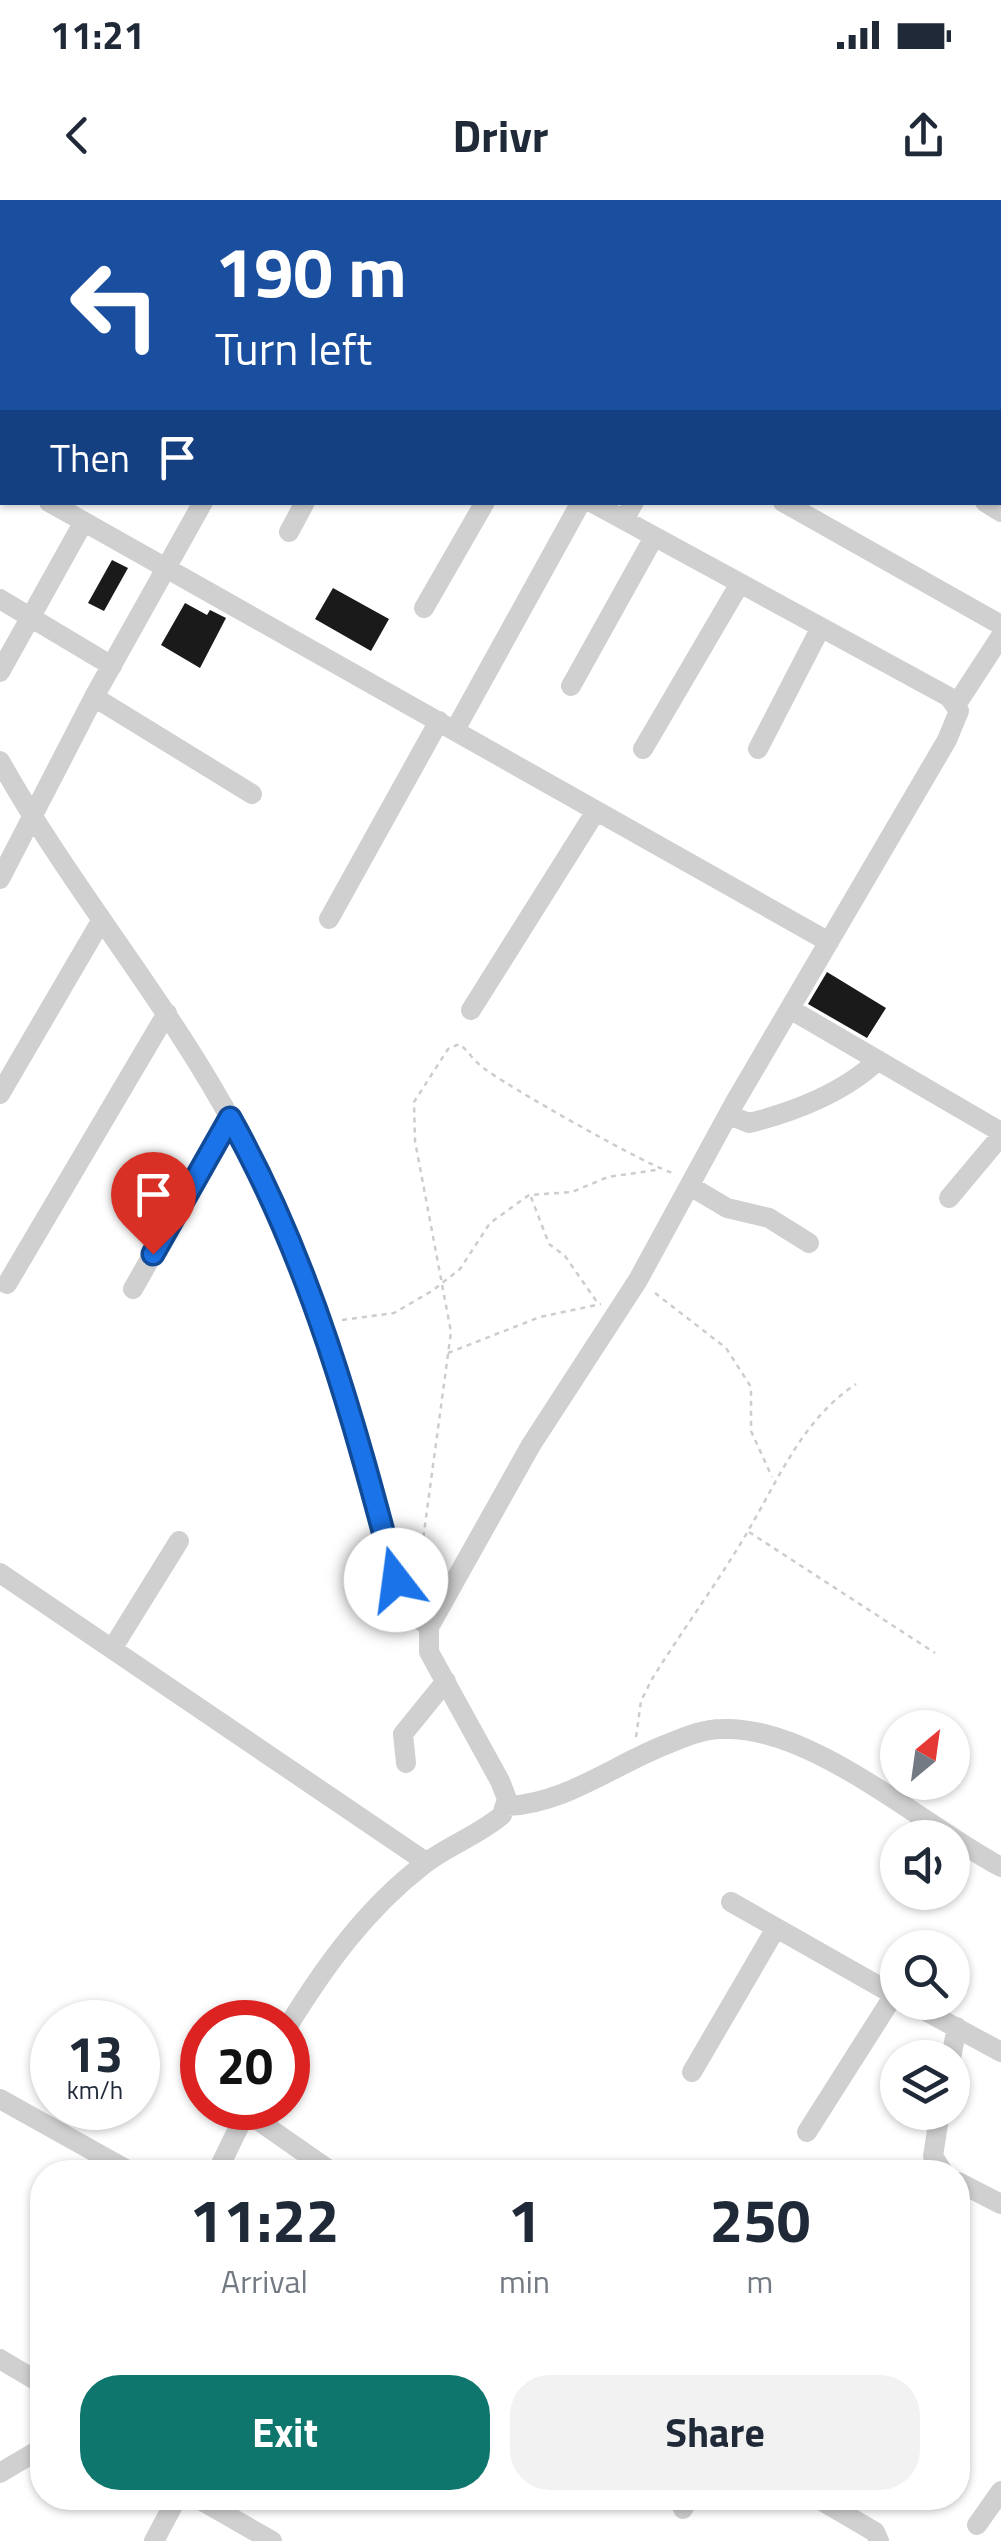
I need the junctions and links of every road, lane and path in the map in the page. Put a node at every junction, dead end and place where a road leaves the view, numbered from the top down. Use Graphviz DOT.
graph roads {
  1 [pos="54,505"];
  2 [pos="201,505"];
  3 [pos="304,505"];
  4 [pos="482,505"];
  5 [pos="580,505"];
  6 [pos="604,505"];
  7 [pos="788,505"];
  8 [pos="629,511"];
  9 [pos="83,522"];
  10 [pos="289,532"];
  11 [pos="654,537"];
  12 [pos="166,568"];
  13 [pos="739,585"];
  14 [pos="0,598"];
  15 [pos="424,608"];
  16 [pos="32,618"];
  17 [pos="1001,626"];
  18 [pos="820,628"];
  19 [pos="1001,636"];
  20 [pos="112,666"];
  21 [pos="0,672"];
  22 [pos="571,686"];
  23 [pos="94,697"];
  24 [pos="956,705"];
  25 [pos="447,726"];
  26 [pos="644,749"];
  27 [pos="758,749"];
  28 [pos="0,761"];
  29 [pos="252,794"];
  30 [pos="596,810"];
  31 [pos="32,818"];
  32 [pos="0,879"];
  33 [pos="329,919"];
  34 [pos="100,921"];
  35 [pos="828,942"];
  36 [pos="790,1009"];
  37 [pos="470,1010"];
  38 [pos="167,1013"];
  39 [pos="878,1060"];
  40 [pos="0,1094"];
  41 [pos="728,1115"];
  42 [pos="230,1118"];
  43 [pos="1001,1134"];
  44 [pos="658,1170"];
  45 [pos="694,1180"];
  46 [pos="529,1195"];
  47 [pos="949,1198"];
  48 [pos="809,1243"];
  49 [pos="638,1280"];
  50 [pos="444,1282"];
  51 [pos="8,1284"];
  52 [pos="134,1288"];
  53 [pos="607,1306"];
  54 [pos="320,1321"];
  55 [pos="447,1354"];
  56 [pos="856,1384"];
  57 [pos="774,1480"];
  58 [pos="748,1531"];
  59 [pos="179,1540"];
  60 [pos="0,1573"];
  61 [pos="412,1613"];
  62 [pos="429,1627"];
  63 [pos="112,1649"];
  64 [pos="935,1653"];
  65 [pos="446,1682"];
  66 [pos="633,1758"];
  67 [pos="406,1763"];
  68 [pos="507,1806"];
  69 [pos="426,1862"];
  70 [pos="1001,1867"];
  71 [pos="732,1902"];
  72 [pos="776,1928"];
  73 [pos="880,1987"];
  74 [pos="306,2000"];
  75 [pos="885,2020"];
  76 [pos="942,2020"];
  77 [pos="956,2027"];
  78 [pos="954,2040"];
  79 [pos="1001,2052"];
  80 [pos="692,2072"];
  81 [pos="0,2098"];
  82 [pos="237,2130"];
  83 [pos="274,2130"];
  84 [pos="937,2130"];
  85 [pos="808,2132"];
  86 [pos="110,2160"];
  87 [pos="222,2160"];
  88 [pos="316,2160"];
  89 [pos="935,2160"];
  90 [pos="970,2188"];
  91 [pos="1001,2204"];
  92 [pos="0,2358"];
  93 [pos="30,2377"];
  94 [pos="30,2455"];
  95 [pos="0,2473"];
  96 [pos="1001,2491"];
  97 [pos="170,2510"];
  98 [pos="218,2510"];
  99 [pos="837,2510"];
  100 [pos="977,2525"];
  101 [pos="154,2541"];
  102 [pos="272,2541"];
  103 [pos="880,2541"];
  1 -- 9 [label="street"];
  2 -- 12 [label="street"];
  3 -- 10 [label="street"];
  4 -- 15 [label="street"];
  5 -- 25 [label="street"];
  6 -- 8 [label="street"];
  7 -- 17 [label="street"];
  8 -- 11 [label="street"];
  9 -- 12 [label="street"];
  9 -- 16 [label="street"];
  11 -- 13 [label="street"];
  11 -- 22 [label="street"];
  12 -- 20 [label="street"];
  12 -- 25 [label="street"];
  13 -- 18 [label="street"];
  13 -- 26 [label="street"];
  14 -- 16 [label="street"];
  16 -- 20 [label="street"];
  16 -- 21 [label="street"];
  18 -- 24 [label="street"];
  18 -- 27 [label="street"];
  19 -- 24 [label="street"];
  20 -- 23 [label="street"];
  23 -- 29 [label="street"];
  23 -- 31 [label="street"];
  24 -- 35 [label="street"];
  25 -- 30 [label="street"];
  25 -- 33 [label="street"];
  28 -- 31 [label="street"];
  30 -- 35 [label="street"];
  30 -- 37 [label="street"];
  31 -- 32 [label="street"];
  31 -- 34 [label="street"];
  34 -- 38 [label="street"];
  34 -- 40 [label="street"];
  35 -- 36 [label="street"];
  36 -- 39 [label="street"];
  36 -- 41 [label="street"];
  38 -- 42 [label="street"];
  38 -- 51 [label="street"];
  39 -- 41 [label="street"];
  39 -- 43 [label="street"];
  41 -- 45 [label="street"];
  42 -- 52 [label="street"];
  42 -- 54 [label="street"];
  43 -- 47 [label="street"];
  44 -- 45 [label="path"];
  44 -- 46 [label="path"];
  44 -- 50 [label="path"];
  45 -- 48 [label="street"];
  45 -- 49 [label="street"];
  46 -- 50 [label="path"];
  46 -- 53 [label="path"];
  49 -- 53 [label="street"];
  49 -- 57 [label="path"];
  50 -- 54 [label="path"];
  50 -- 55 [label="path"];
  53 -- 55 [label="path"];
  53 -- 62 [label="street"];
  54 -- 61 [label="street"];
  55 -- 61 [label="path"];
  56 -- 57 [label="path"];
  57 -- 58 [label="path"];
  58 -- 64 [label="path"];
  58 -- 66 [label="path"];
  59 -- 63 [label="street"];
  60 -- 63 [label="street"];
  61 -- 62 [label="street"];
  62 -- 65 [label="street"];
  63 -- 69 [label="street"];
  65 -- 67 [label="street"];
  65 -- 68 [label="street"];
  66 -- 68 [label="street"];
  66 -- 70 [label="street"];
  68 -- 69 [label="street"];
  69 -- 74 [label="street"];
  71 -- 72 [label="street"];
  72 -- 73 [label="street"];
  72 -- 80 [label="street"];
  75 -- 85 [label="street"];
  76 -- 77 [label="street"];
  77 -- 78 [label="street"];
  77 -- 79 [label="street"];
  81 -- 86 [label="street"];
  82 -- 87 [label="street"];
  83 -- 88 [label="street"];
  84 -- 89 [label="street"];
  90 -- 91 [label="street"];
  92 -- 93 [label="street"];
  94 -- 95 [label="street"];
  96 -- 100 [label="street"];
  97 -- 101 [label="street"];
  98 -- 102 [label="street"];
  99 -- 103 [label="street"];
}
